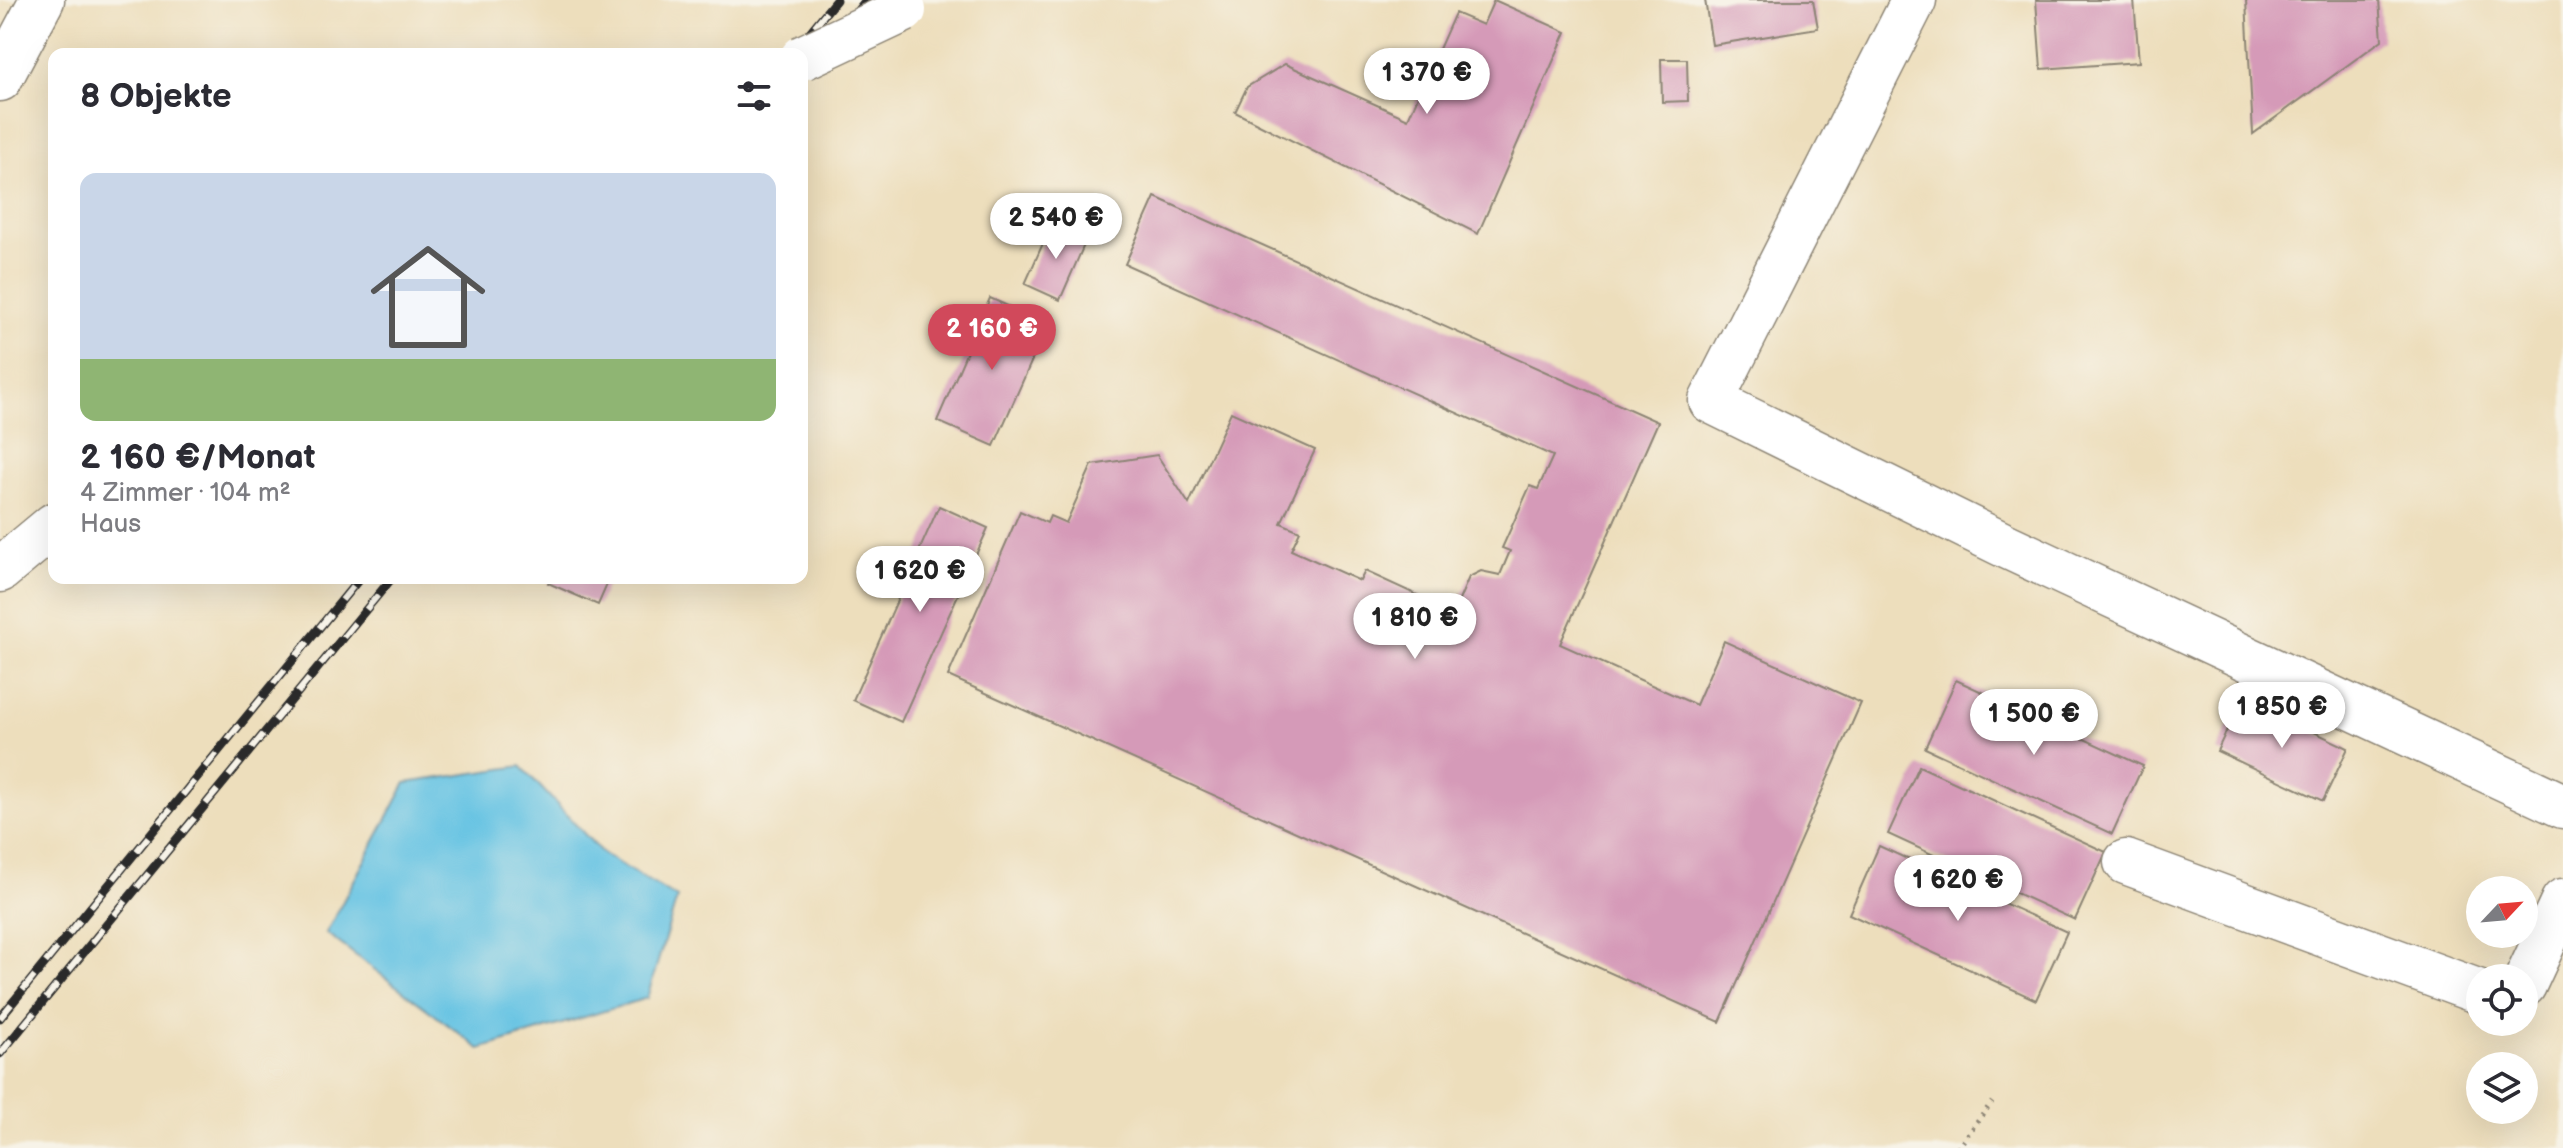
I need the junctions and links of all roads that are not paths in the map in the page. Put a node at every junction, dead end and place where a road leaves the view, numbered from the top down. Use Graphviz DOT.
graph roads {
  1 [pos="42,0"];
  2 [pos="1914,0"];
  3 [pos="915,5"];
  4 [pos="808,55"];
  5 [pos="0,79"];
  6 [pos="48,530"];
  7 [pos="0,570"];
  8 [pos="2563,806"];
  9 [pos="2126,862"];
  10 [pos="2563,901"];
  11 [pos="2534,964"];
  12 [pos="2466,987"];
  1 -- 5 [label="main road"];
  2 -- 8 [label="main road"];
  3 -- 4 [label="main road, bridge"];
  6 -- 7 [label="main road"];
  9 -- 12 [label="main road"];
  10 -- 11 [label="main road"];
}
